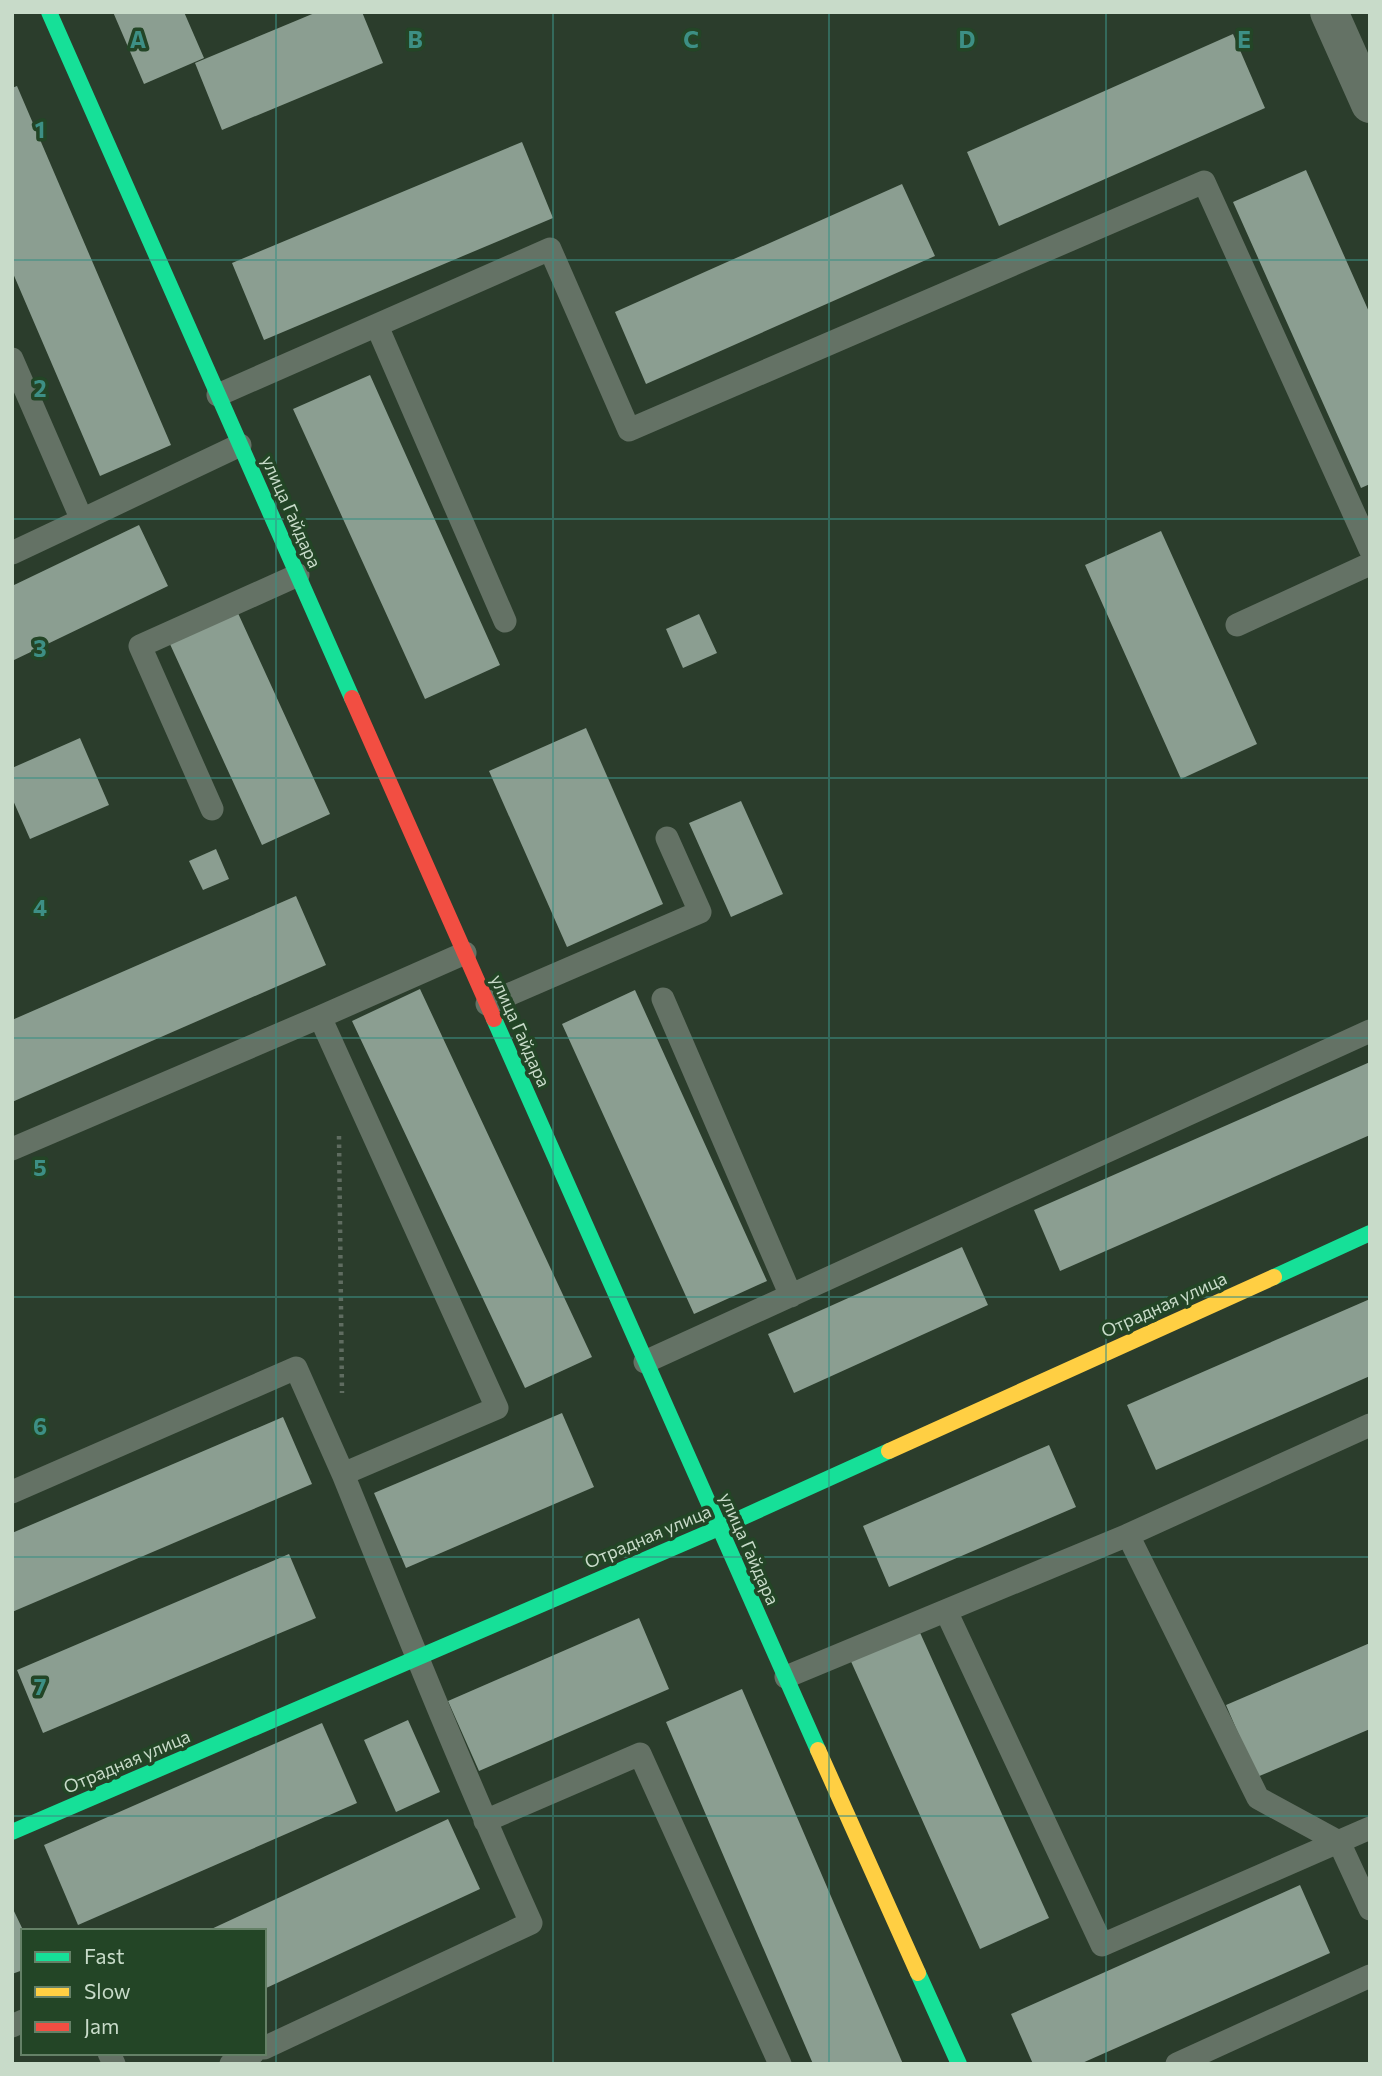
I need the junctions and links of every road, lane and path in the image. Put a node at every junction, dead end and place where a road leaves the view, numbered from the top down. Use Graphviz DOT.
graph roads {
  1 [pos="49,12"];
  2 [pos="1329,12"];
  3 [pos="1359,50"];
  4 [pos="1370,104"];
  5 [pos="377,326"];
  6 [pos="12,359"];
  7 [pos="218,395"];
  8 [pos="240,445"];
  9 [pos="82,520"];
  10 [pos="1370,549"];
  11 [pos="12,553"];
  12 [pos="1370,564"];
  13 [pos="298,575"];
  14 [pos="506,621"];
  15 [pos="1237,625"];
  16 [pos="212,809"];
  17 [pos="667,838"];
  18 [pos="465,953"];
  19 [pos="663,999"];
  20 [pos="487,1004"];
  21 [pos="320,1017"];
  22 [pos="1370,1031"];
  23 [pos="338,1124"];
  24 [pos="12,1149"];
  25 [pos="1370,1233"];
  26 [pos="791,1296"];
  27 [pos="645,1362"];
  28 [pos="342,1404"];
  29 [pos="1370,1425"];
  30 [pos="343,1474"];
  31 [pos="12,1492"];
  32 [pos="719,1528"];
  33 [pos="1128,1535"];
  34 [pos="946,1611"];
  35 [pos="416,1657"];
  36 [pos="786,1677"];
  37 [pos="485,1821"];
  38 [pos="1370,1828"];
  39 [pos="12,1832"];
  40 [pos="1339,1842"];
  41 [pos="1370,1909"];
  42 [pos="1370,1976"];
  43 [pos="266,2047"];
  44 [pos="249,2055"];
  45 [pos="231,2064"];
  46 [pos="780,2064"];
  47 [pos="959,2064"];
  48 [pos="1177,2064"];
  1 -- 7 [label="street, улица Гайдара"];
  2 -- 3 [label="street"];
  3 -- 4 [label="street"];
  5 -- 7 [label="lane"];
  5 -- 10 [label="lane"];
  5 -- 14 [label="lane"];
  6 -- 9 [label="lane"];
  7 -- 8 [label="street, улица Гайдара"];
  8 -- 9 [label="lane"];
  8 -- 13 [label="street, улица Гайдара"];
  9 -- 11 [label="lane"];
  12 -- 15 [label="lane"];
  13 -- 16 [label="lane"];
  13 -- 18 [label="street, улица Гайдара"];
  17 -- 20 [label="lane"];
  18 -- 20 [label="street, улица Гайдара"];
  18 -- 21 [label="lane"];
  19 -- 26 [label="lane"];
  20 -- 27 [label="street, улица Гайдара"];
  21 -- 24 [label="lane"];
  21 -- 30 [label="lane"];
  22 -- 26 [label="lane"];
  23 -- 28 [label="path"];
  25 -- 32 [label="street, Отрадная улица"];
  26 -- 27 [label="lane"];
  27 -- 32 [label="street, улица Гайдара"];
  29 -- 33 [label="lane"];
  30 -- 31 [label="lane"];
  30 -- 35 [label="lane"];
  32 -- 35 [label="street, Отрадная улица"];
  32 -- 36 [label="street, улица Гайдара"];
  33 -- 34 [label="lane"];
  33 -- 40 [label="lane"];
  34 -- 36 [label="lane"];
  34 -- 40 [label="lane"];
  35 -- 37 [label="lane"];
  35 -- 39 [label="street, Отрадная улица"];
  36 -- 47 [label="street, улица Гайдара"];
  37 -- 43 [label="lane"];
  37 -- 46 [label="lane"];
  38 -- 40 [label="lane"];
  40 -- 41 [label="lane"];
  42 -- 48 [label="lane"];
  44 -- 45 [label="lane"];
}
